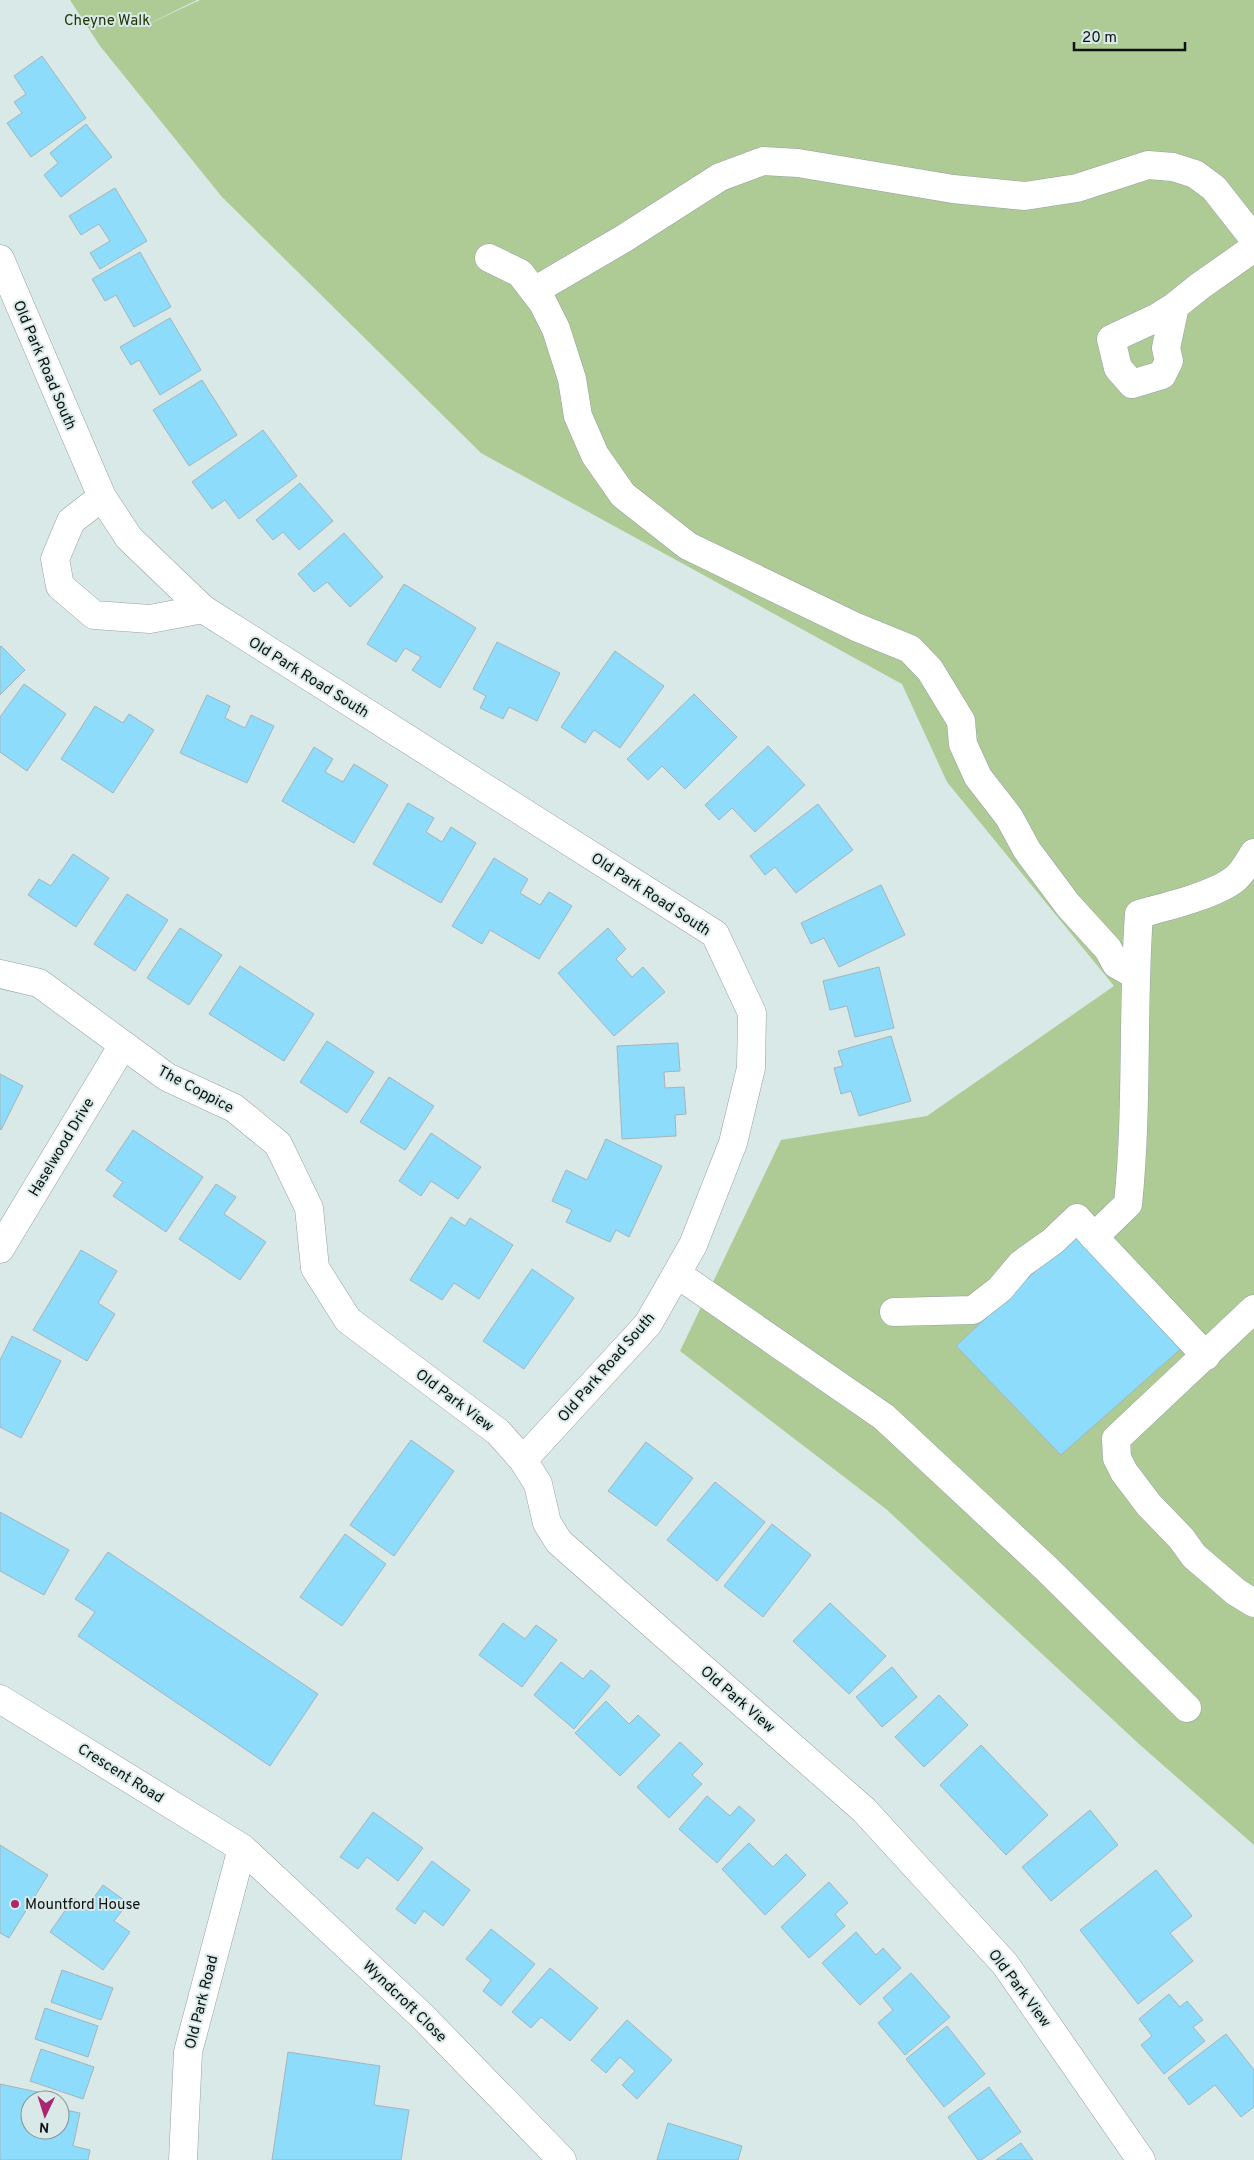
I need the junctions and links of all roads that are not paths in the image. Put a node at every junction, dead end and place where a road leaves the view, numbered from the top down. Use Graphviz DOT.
graph roads {
  1 [pos="1254,239"];
  2 [pos="1254,248"];
  3 [pos="489,258"];
  4 [pos="0,259"];
  5 [pos="534,291"];
  6 [pos="1175,306"];
  7 [pos="102,497"];
  8 [pos="203,609"];
  9 [pos="1254,853"];
  10 [pos="0,974"];
  11 [pos="1135,975"];
  12 [pos="123,1045"];
  13 [pos="1094,1237"];
  14 [pos="0,1249"];
  15 [pos="315,1268"];
  16 [pos="677,1274"];
  17 [pos="1254,1309"];
  18 [pos="894,1312"];
  19 [pos="1206,1356"];
  20 [pos="523,1460"];
  21 [pos="1254,1603"];
  22 [pos="0,1699"];
  23 [pos="1187,1708"];
  24 [pos="242,1848"];
  25 [pos="183,2160"];
  26 [pos="562,2160"];
  27 [pos="1142,2160"];
  1 -- 5 [label="street"];
  2 -- 6 [label="street"];
  3 -- 5 [label="street"];
  4 -- 7 [label="street, Old Park Road South"];
  5 -- 11 [label="street"];
  7 -- 8 [label="street, Old Park Road South"];
  7 -- 8 [label="street"];
  8 -- 16 [label="street, Old Park Road South"];
  9 -- 11 [label="street"];
  10 -- 12 [label="street, The Coppice"];
  11 -- 13 [label="street"];
  12 -- 14 [label="street, Haselwood Drive"];
  12 -- 15 [label="street, The Coppice"];
  13 -- 18 [label="street"];
  13 -- 19 [label="street"];
  15 -- 20 [label="street, Old Park View"];
  16 -- 20 [label="street, Old Park Road South"];
  16 -- 23 [label="street"];
  17 -- 19 [label="street"];
  19 -- 21 [label="street"];
  20 -- 27 [label="street, Old Park View"];
  22 -- 24 [label="street, Crescent Road"];
  24 -- 25 [label="street, Old Park Road"];
  24 -- 26 [label="street, Wyndcroft Close"];
}
